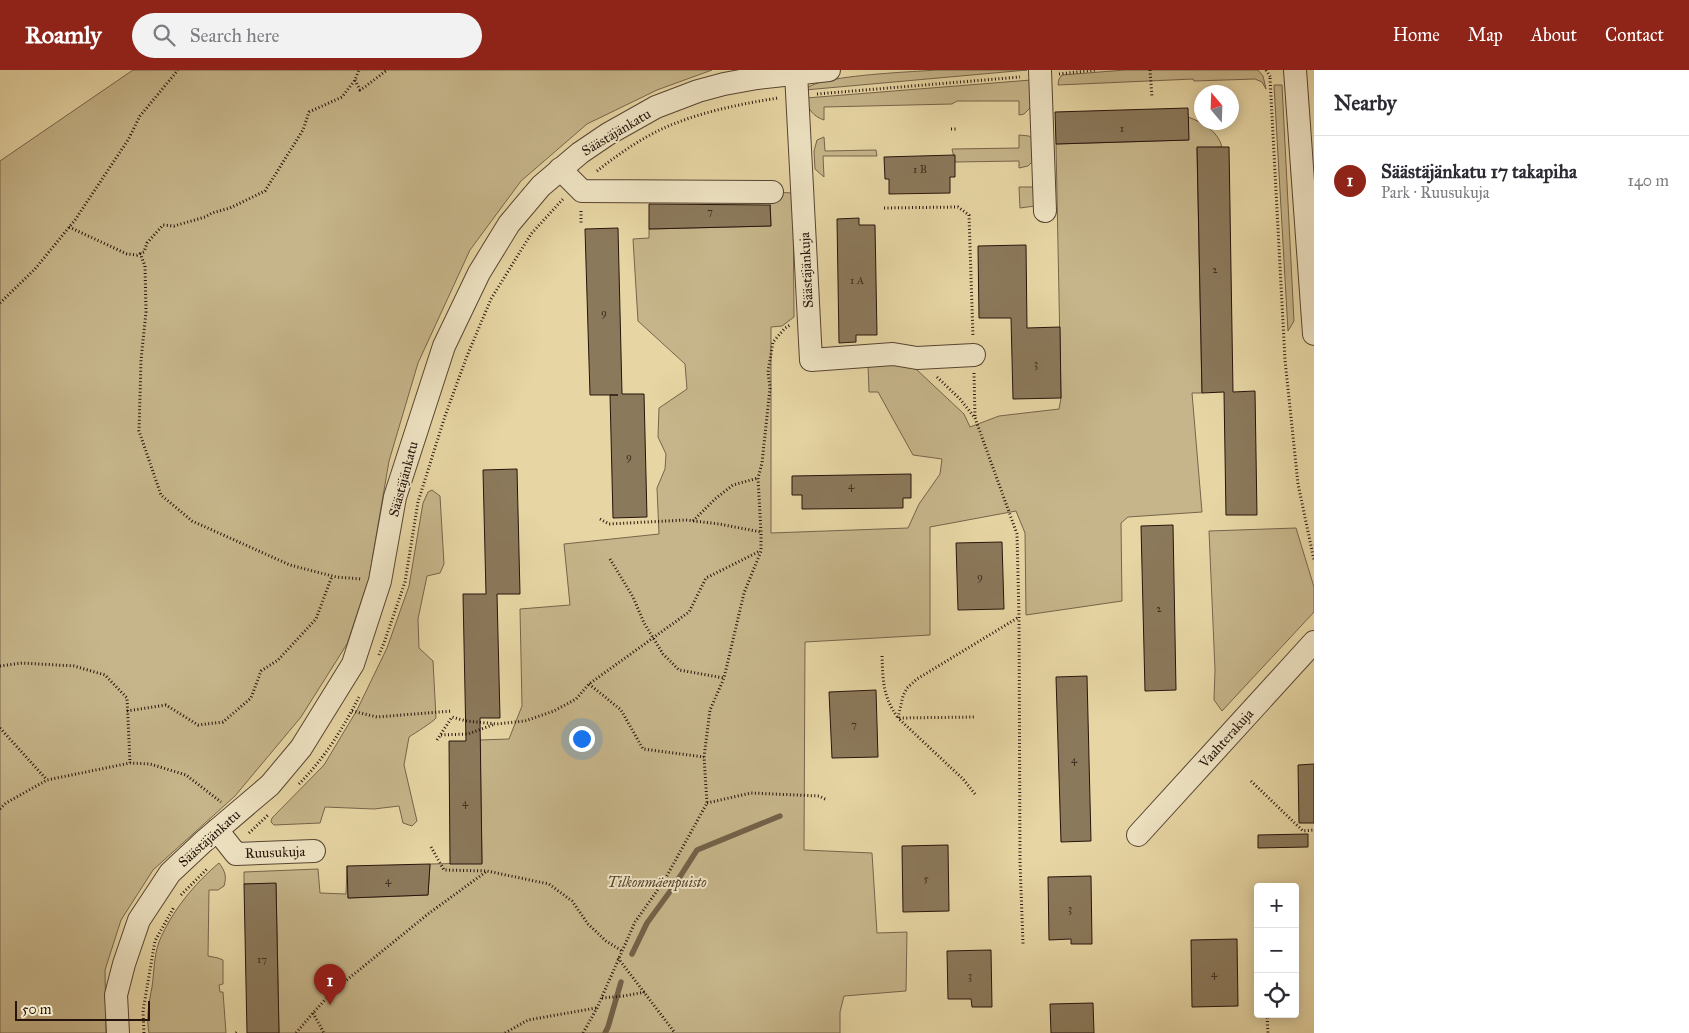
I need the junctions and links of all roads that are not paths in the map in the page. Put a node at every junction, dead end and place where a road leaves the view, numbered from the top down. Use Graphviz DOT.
graph roads {
  1 [pos="829,70"];
  2 [pos="1295,70"];
  3 [pos="796,73"];
  4 [pos="1040,73"];
  5 [pos="560,169"];
  6 [pos="772,192"];
  7 [pos="1045,211"];
  8 [pos="1314,334"];
  9 [pos="974,355"];
  10 [pos="1314,642"];
  11 [pos="1138,835"];
  12 [pos="224,838"];
  13 [pos="314,851"];
  14 [pos="118,1033"];
  1 -- 3 [label="street, Säästäjänkatu"];
  2 -- 8 [label="street"];
  3 -- 5 [label="street, Säästäjänkatu"];
  3 -- 9 [label="street, Säästäjänkuja"];
  4 -- 7 [label="street"];
  5 -- 6 [label="street"];
  5 -- 12 [label="street, Säästäjänkatu"];
  10 -- 11 [label="street, Vaahterakuja"];
  12 -- 13 [label="street, Ruusukuja"];
  12 -- 14 [label="street, Säästäjänkatu"];
}
